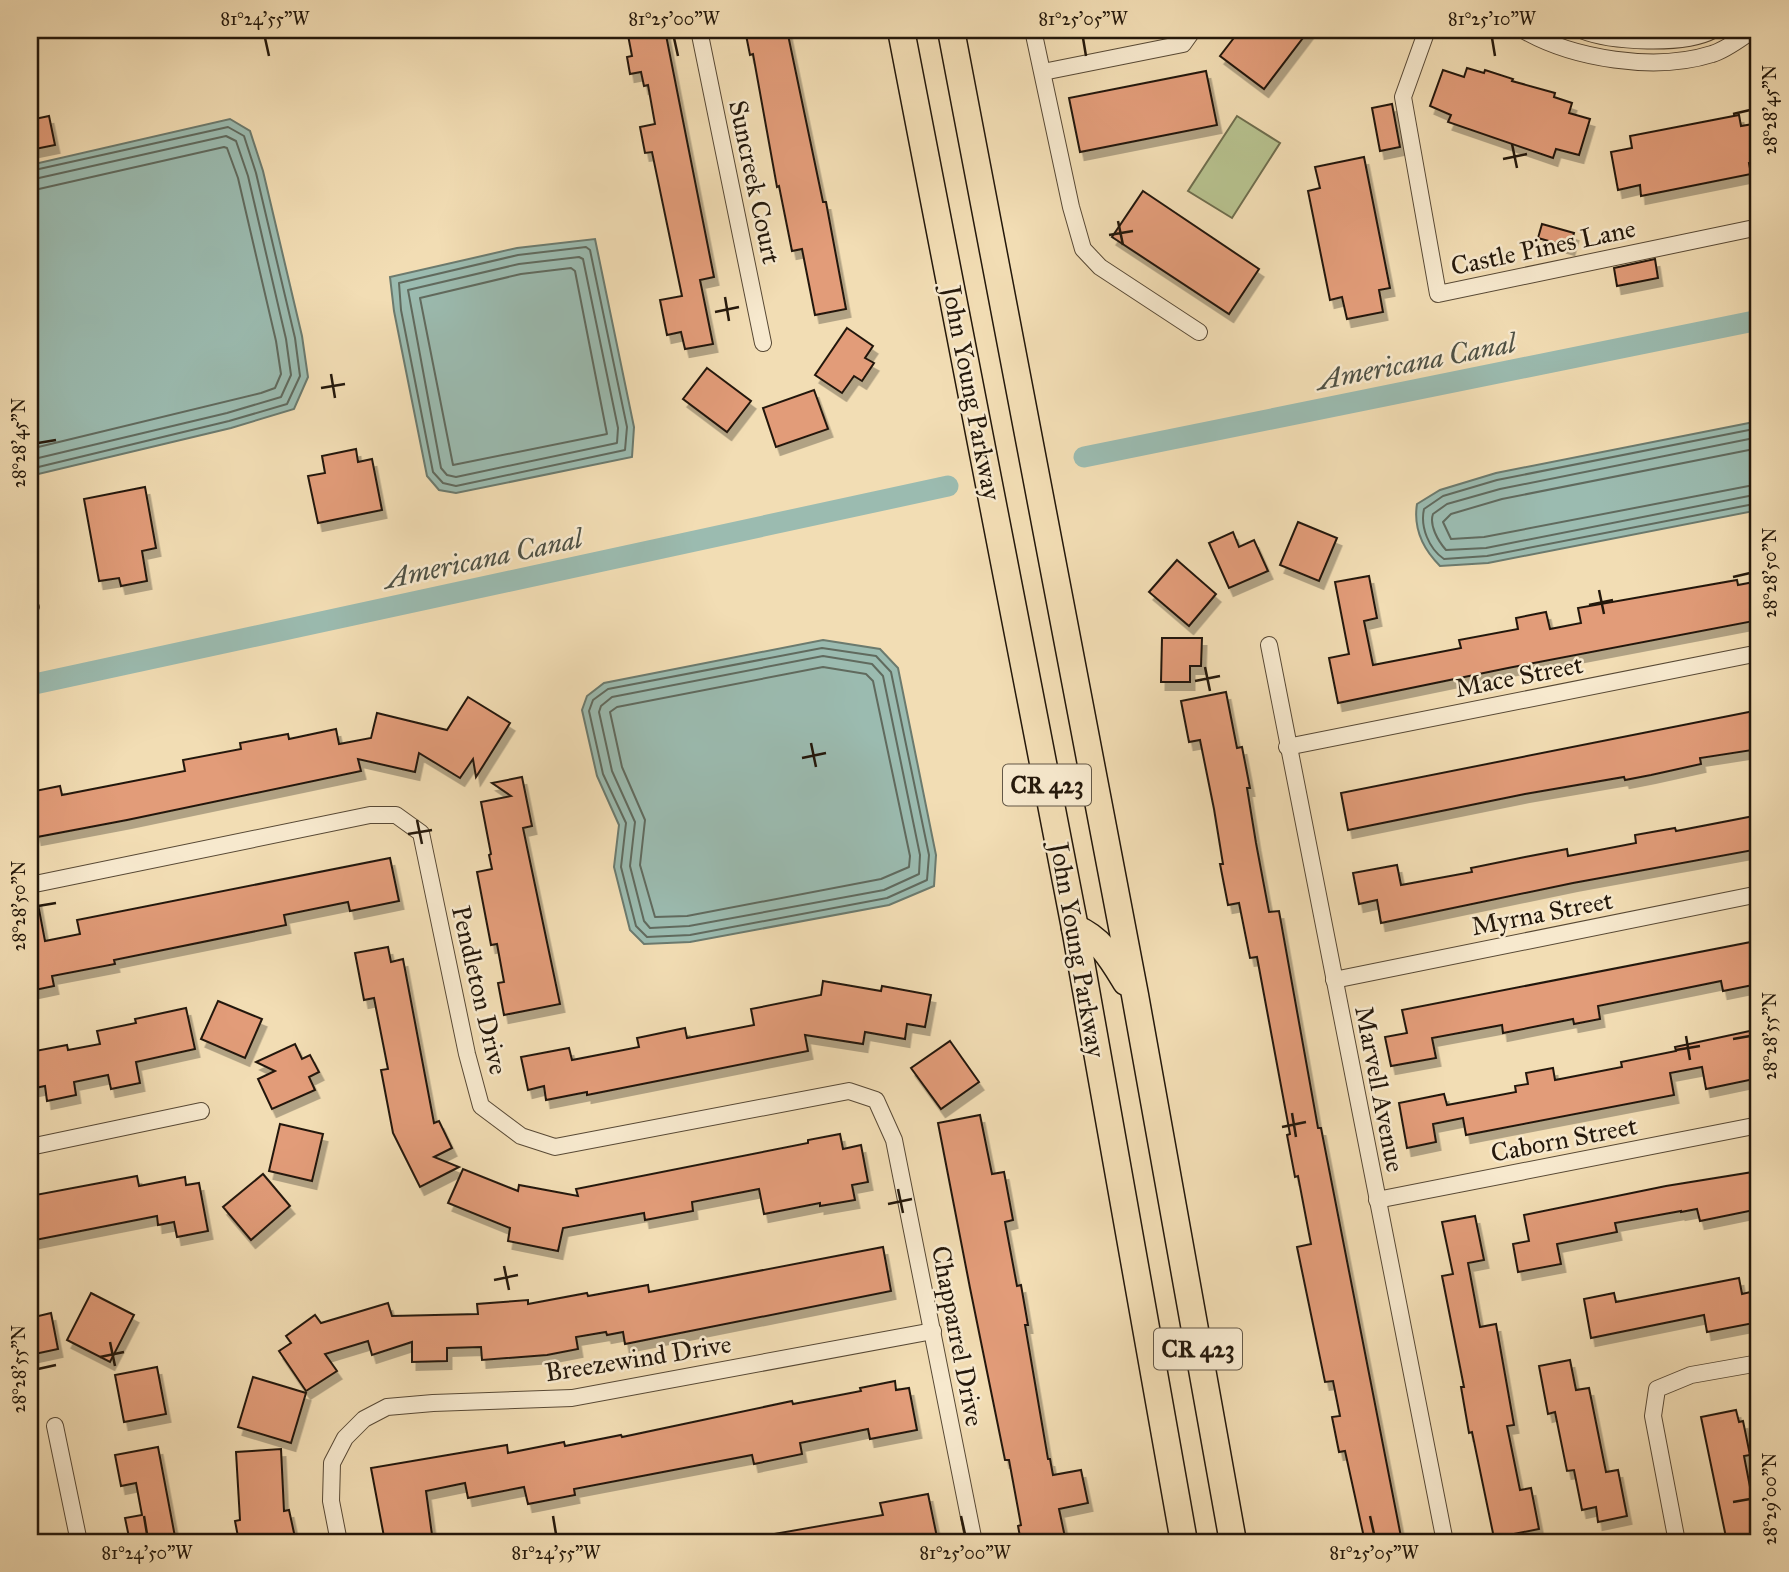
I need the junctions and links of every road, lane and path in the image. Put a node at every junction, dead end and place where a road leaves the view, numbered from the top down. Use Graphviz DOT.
graph roads {
  1 [pos="699,30"];
  2 [pos="901,30"];
  3 [pos="951,30"];
  4 [pos="1033,30"];
  5 [pos="1194,30"];
  6 [pos="1427,30"];
  7 [pos="1523,30"];
  8 [pos="1581,30"];
  9 [pos="1713,30"];
  10 [pos="1754,30"];
  11 [pos="1043,72"];
  12 [pos="1759,227"];
  13 [pos="1199,332"];
  14 [pos="763,343"];
  15 [pos="1269,645"];
  16 [pos="1759,653"];
  17 [pos="1287,747"];
  18 [pos="30,885"];
  19 [pos="1759,894"];
  20 [pos="1075,928"];
  21 [pos="1334,979"];
  22 [pos="1135,995"];
  23 [pos="201,1111"];
  24 [pos="1759,1125"];
  25 [pos="894,1140"];
  26 [pos="30,1147"];
  27 [pos="1377,1200"];
  28 [pos="933,1331"];
  29 [pos="1759,1363"];
  30 [pos="55,1426"];
  31 [pos="79,1542"];
  32 [pos="340,1542"];
  33 [pos="974,1542"];
  34 [pos="1184,1542"];
  35 [pos="1233,1542"];
  36 [pos="1445,1542"];
  37 [pos="1677,1542"];
  1 -- 14 [label="street, Suncreek Court"];
  2 -- 20 [label="highway, John Young Parkway / CR 423"];
  3 -- 22 [label="highway, John Young Parkway / CR 423"];
  4 -- 11 [label="street"];
  5 -- 11 [label="street"];
  6 -- 12 [label="street, Castle Pines Lane"];
  7 -- 10 [label="street"];
  8 -- 9 [label="street"];
  11 -- 13 [label="street"];
  15 -- 17 [label="street, Marvell Avenue"];
  16 -- 17 [label="street, Mace Street"];
  17 -- 21 [label="street, Marvell Avenue"];
  18 -- 25 [label="street, Pendleton Drive"];
  19 -- 21 [label="street, Myrna Street"];
  20 -- 22 [label="highway"];
  20 -- 34 [label="highway, John Young Parkway / CR 423"];
  21 -- 27 [label="street, Marvell Avenue"];
  22 -- 35 [label="highway, John Young Parkway / CR 423"];
  23 -- 26 [label="street"];
  24 -- 27 [label="street, Caborn Street"];
  25 -- 28 [label="street, Chapparrel Drive"];
  27 -- 36 [label="street, Marvell Avenue"];
  28 -- 32 [label="street, Breezewind Drive"];
  28 -- 33 [label="street, Chapparrel Drive"];
  29 -- 37 [label="street"];
  30 -- 31 [label="street"];
}
